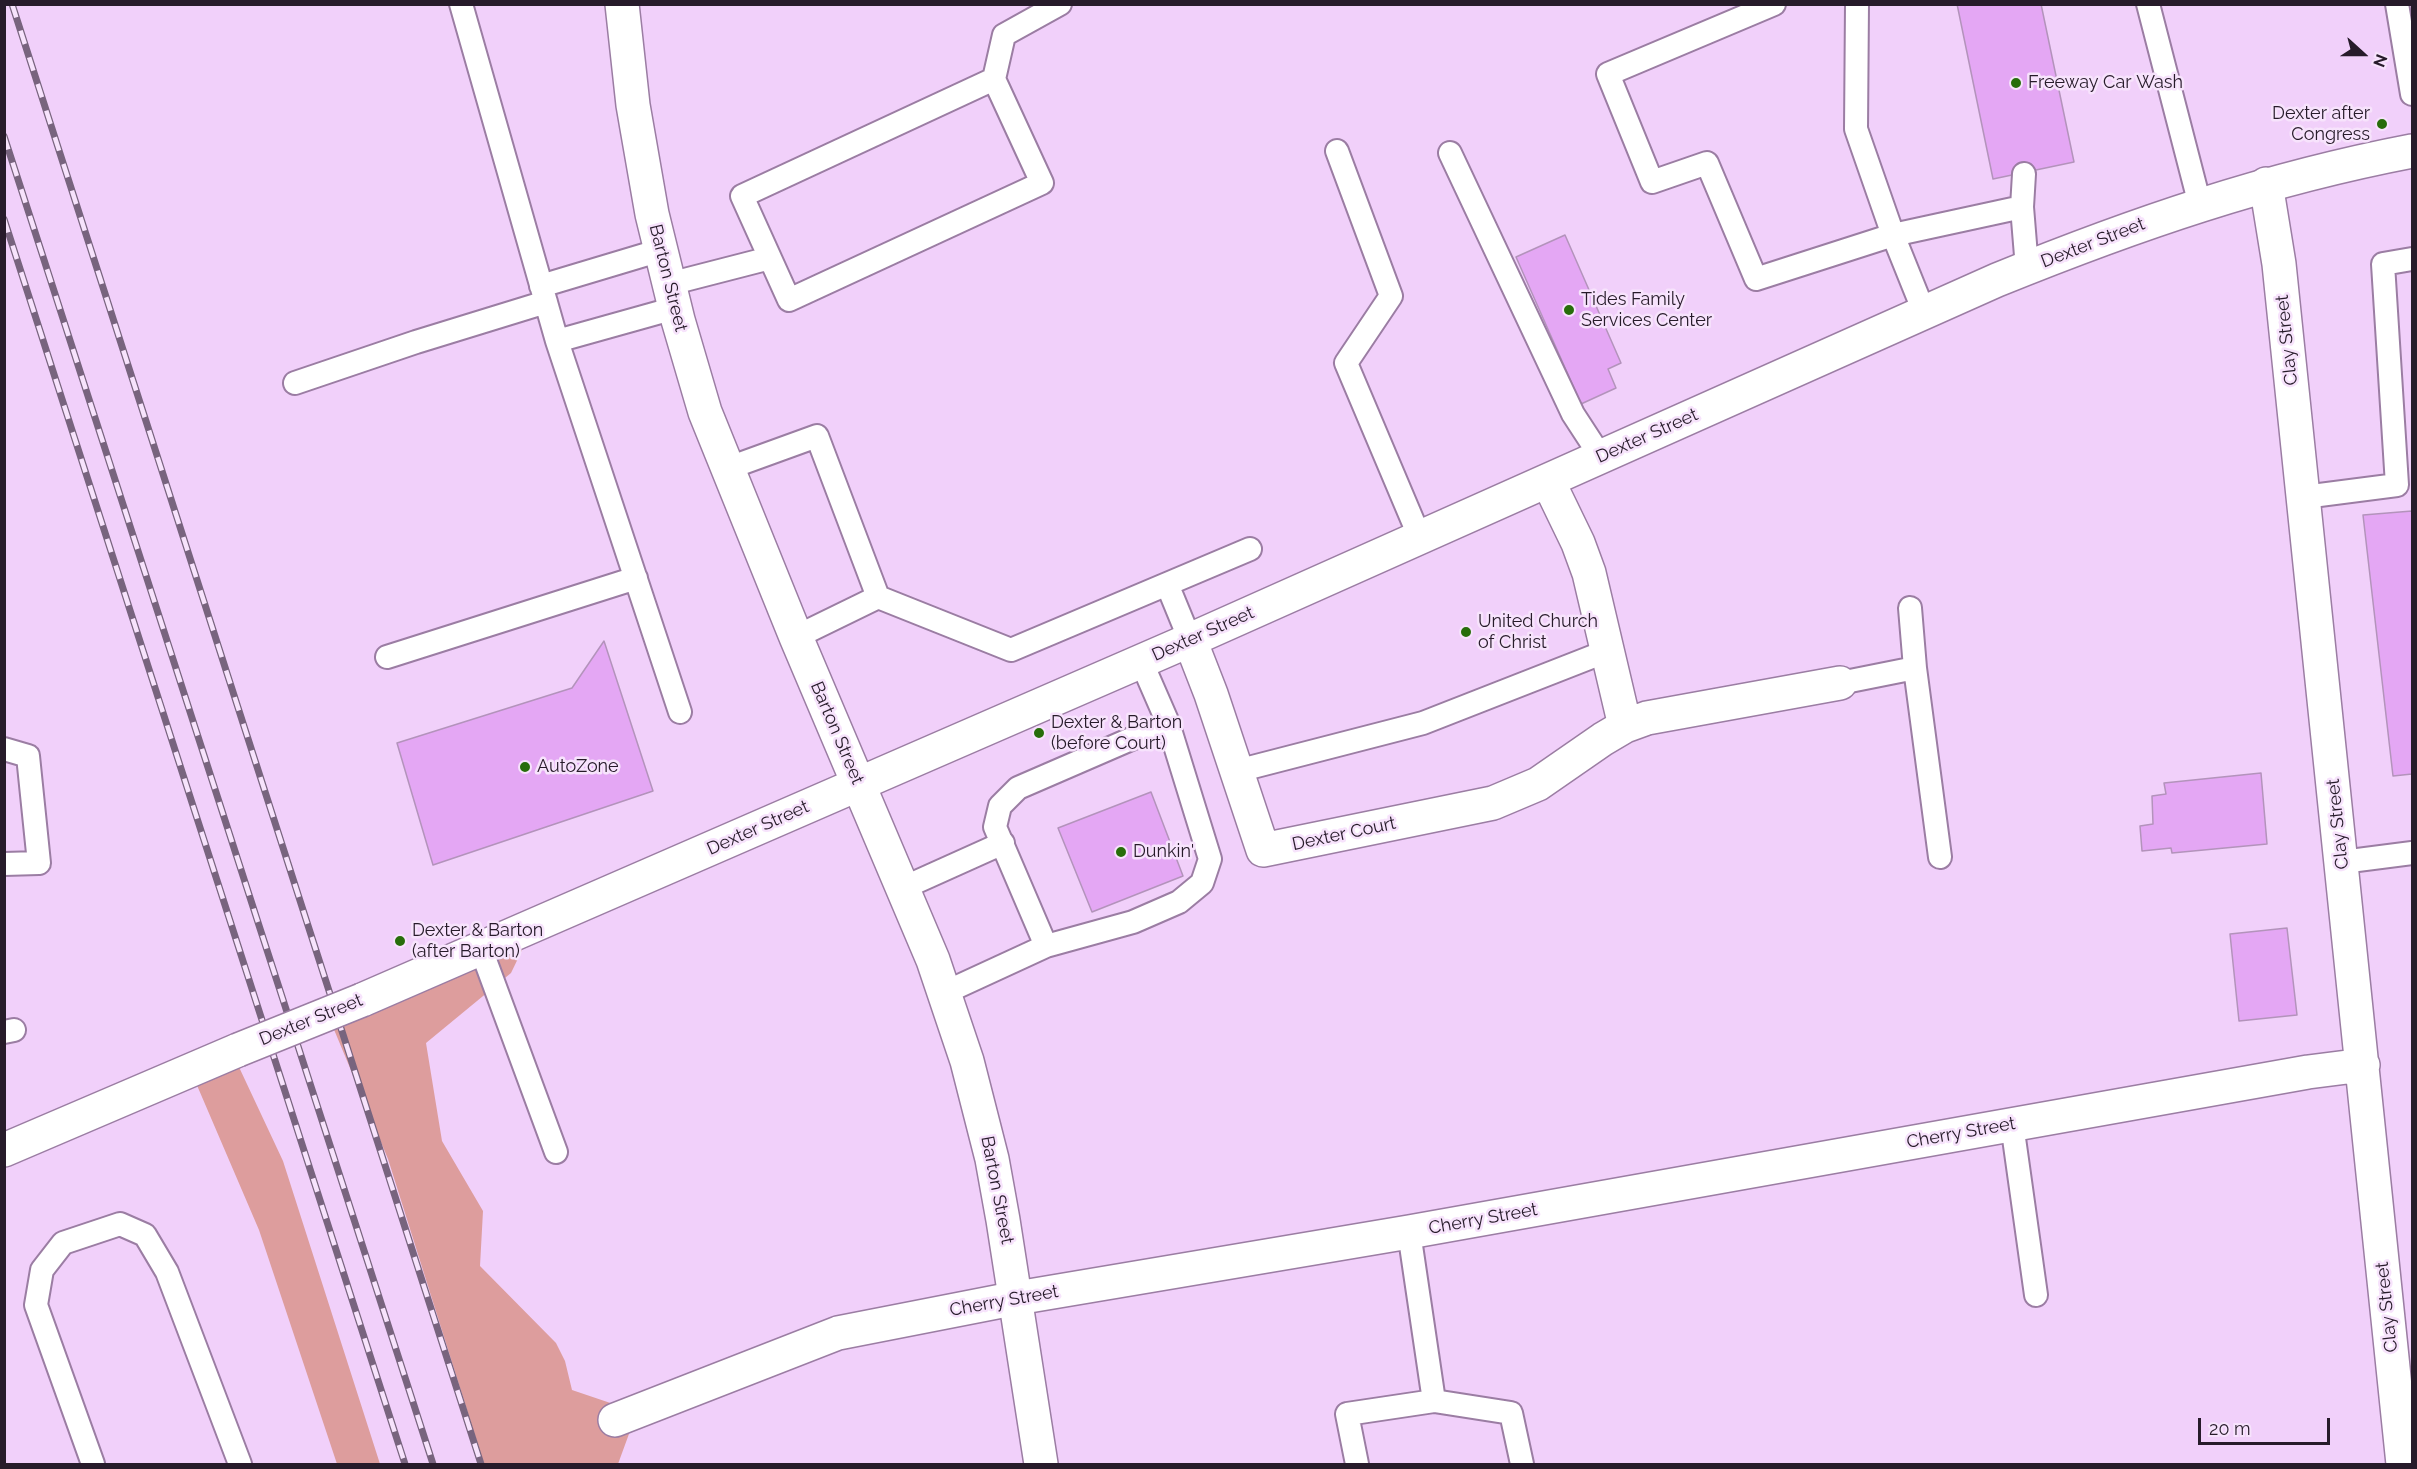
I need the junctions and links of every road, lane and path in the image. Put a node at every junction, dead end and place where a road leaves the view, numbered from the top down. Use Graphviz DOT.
graph roads {
  1 [pos="461,4"];
  2 [pos="622,4"];
  3 [pos="1060,4"];
  4 [pos="1774,4"];
  5 [pos="1857,4"];
  6 [pos="2148,4"];
  7 [pos="2397,4"];
  8 [pos="994,79"];
  9 [pos="2412,94"];
  10 [pos="1337,151"];
  11 [pos="2412,151"];
  12 [pos="1450,153"];
  13 [pos="2024,174"];
  14 [pos="2266,184"];
  15 [pos="2200,205"];
  16 [pos="2022,207"];
  17 [pos="1893,235"];
  18 [pos="661,250"];
  19 [pos="770,258"];
  20 [pos="2412,259"];
  21 [pos="2027,268"];
  22 [pos="543,294"];
  23 [pos="672,296"];
  24 [pos="1924,312"];
  25 [pos="556,341"];
  26 [pos="294,383"];
  27 [pos="1602,457"];
  28 [pos="726,469"];
  29 [pos="1548,481"];
  30 [pos="2405,484"];
  31 [pos="2304,497"];
  32 [pos="1420,537"];
  33 [pos="1250,549"];
  34 [pos="636,579"];
  35 [pos="1167,584"];
  36 [pos="878,597"];
  37 [pos="1910,608"];
  38 [pos="796,637"];
  39 [pos="1190,640"];
  40 [pos="1607,651"];
  41 [pos="387,657"];
  42 [pos="1141,661"];
  43 [pos="1915,669"];
  44 [pos="1840,683"];
  45 [pos="680,712"];
  46 [pos="1168,723"];
  47 [pos="1625,726"];
  48 [pos="4,749"];
  49 [pos="1237,771"];
  50 [pos="859,784"];
  51 [pos="1003,843"];
  52 [pos="2412,853"];
  53 [pos="1940,857"];
  54 [pos="2342,862"];
  55 [pos="4,864"];
  56 [pos="903,888"];
  57 [pos="1046,946"];
  58 [pos="481,949"];
  59 [pos="944,993"];
  60 [pos="2363,1065"];
  61 [pos="2012,1124"];
  62 [pos="4,1150"];
  63 [pos="556,1152"];
  64 [pos="1409,1232"];
  65 [pos="2036,1295"];
  66 [pos="1017,1298"];
  67 [pos="1434,1401"];
  68 [pos="615,1420"];
  69 [pos="93,1464"];
  70 [pos="240,1464"];
  71 [pos="1041,1464"];
  72 [pos="1357,1464"];
  73 [pos="1522,1464"];
  74 [pos="2403,1464"];
  1 -- 22 [label="lane"];
  2 -- 18 [label="main road, Barton Street"];
  3 -- 8 [label="lane"];
  4 -- 17 [label="lane"];
  5 -- 17 [label="lane"];
  6 -- 15 [label="lane"];
  7 -- 9 [label="lane"];
  8 -- 19 [label="lane"];
  8 -- 19 [label="lane"];
  10 -- 32 [label="lane"];
  11 -- 14 [label="main road, Dexter Street"];
  12 -- 27 [label="lane"];
  13 -- 16 [label="lane"];
  14 -- 15 [label="main road, Dexter Street"];
  14 -- 31 [label="main road, Clay Street"];
  15 -- 21 [label="main road, Dexter Street"];
  16 -- 17 [label="lane"];
  16 -- 21 [label="lane"];
  17 -- 24 [label="lane"];
  18 -- 22 [label="lane"];
  18 -- 23 [label="main road, Barton Street"];
  19 -- 23 [label="lane"];
  20 -- 30 [label="lane"];
  21 -- 24 [label="main road, Dexter Street"];
  22 -- 25 [label="lane"];
  22 -- 26 [label="lane"];
  23 -- 25 [label="lane"];
  23 -- 28 [label="main road, Barton Street"];
  24 -- 27 [label="main road, Dexter Street"];
  25 -- 34 [label="lane"];
  27 -- 29 [label="main road, Dexter Street"];
  28 -- 36 [label="lane"];
  28 -- 38 [label="main road, Barton Street"];
  29 -- 32 [label="main road, Dexter Street"];
  29 -- 40 [label="main road"];
  30 -- 31 [label="lane"];
  31 -- 54 [label="main road, Clay Street"];
  32 -- 39 [label="main road, Dexter Street"];
  33 -- 35 [label="lane"];
  34 -- 41 [label="lane"];
  34 -- 45 [label="lane"];
  35 -- 36 [label="lane"];
  35 -- 39 [label="lane"];
  36 -- 38 [label="lane"];
  37 -- 43 [label="lane"];
  38 -- 50 [label="main road, Barton Street"];
  39 -- 42 [label="main road, Dexter Street"];
  39 -- 49 [label="main road, Dexter Court"];
  40 -- 47 [label="main road"];
  40 -- 49 [label="lane"];
  42 -- 46 [label="lane"];
  42 -- 50 [label="main road, Dexter Street"];
  43 -- 44 [label="lane"];
  43 -- 53 [label="lane"];
  44 -- 47 [label="main road, Dexter Court"];
  46 -- 51 [label="lane"];
  46 -- 57 [label="lane"];
  47 -- 49 [label="main road, Dexter Court"];
  48 -- 55 [label="lane"];
  50 -- 56 [label="main road, Barton Street"];
  50 -- 58 [label="main road, Dexter Street"];
  51 -- 56 [label="lane"];
  51 -- 57 [label="lane"];
  52 -- 54 [label="lane"];
  54 -- 60 [label="main road, Clay Street"];
  56 -- 59 [label="main road, Barton Street"];
  57 -- 59 [label="lane"];
  58 -- 62 [label="main road, Dexter Street, bridge"];
  58 -- 63 [label="lane"];
  59 -- 66 [label="main road, Barton Street"];
  60 -- 61 [label="main road, Cherry Street"];
  60 -- 74 [label="main road, Clay Street"];
  61 -- 64 [label="main road, Cherry Street"];
  61 -- 65 [label="lane"];
  64 -- 66 [label="main road, Cherry Street"];
  64 -- 67 [label="lane"];
  66 -- 68 [label="main road, Cherry Street"];
  66 -- 71 [label="main road, Barton Street"];
  67 -- 72 [label="lane"];
  67 -- 73 [label="lane"];
  69 -- 70 [label="lane"];
}
